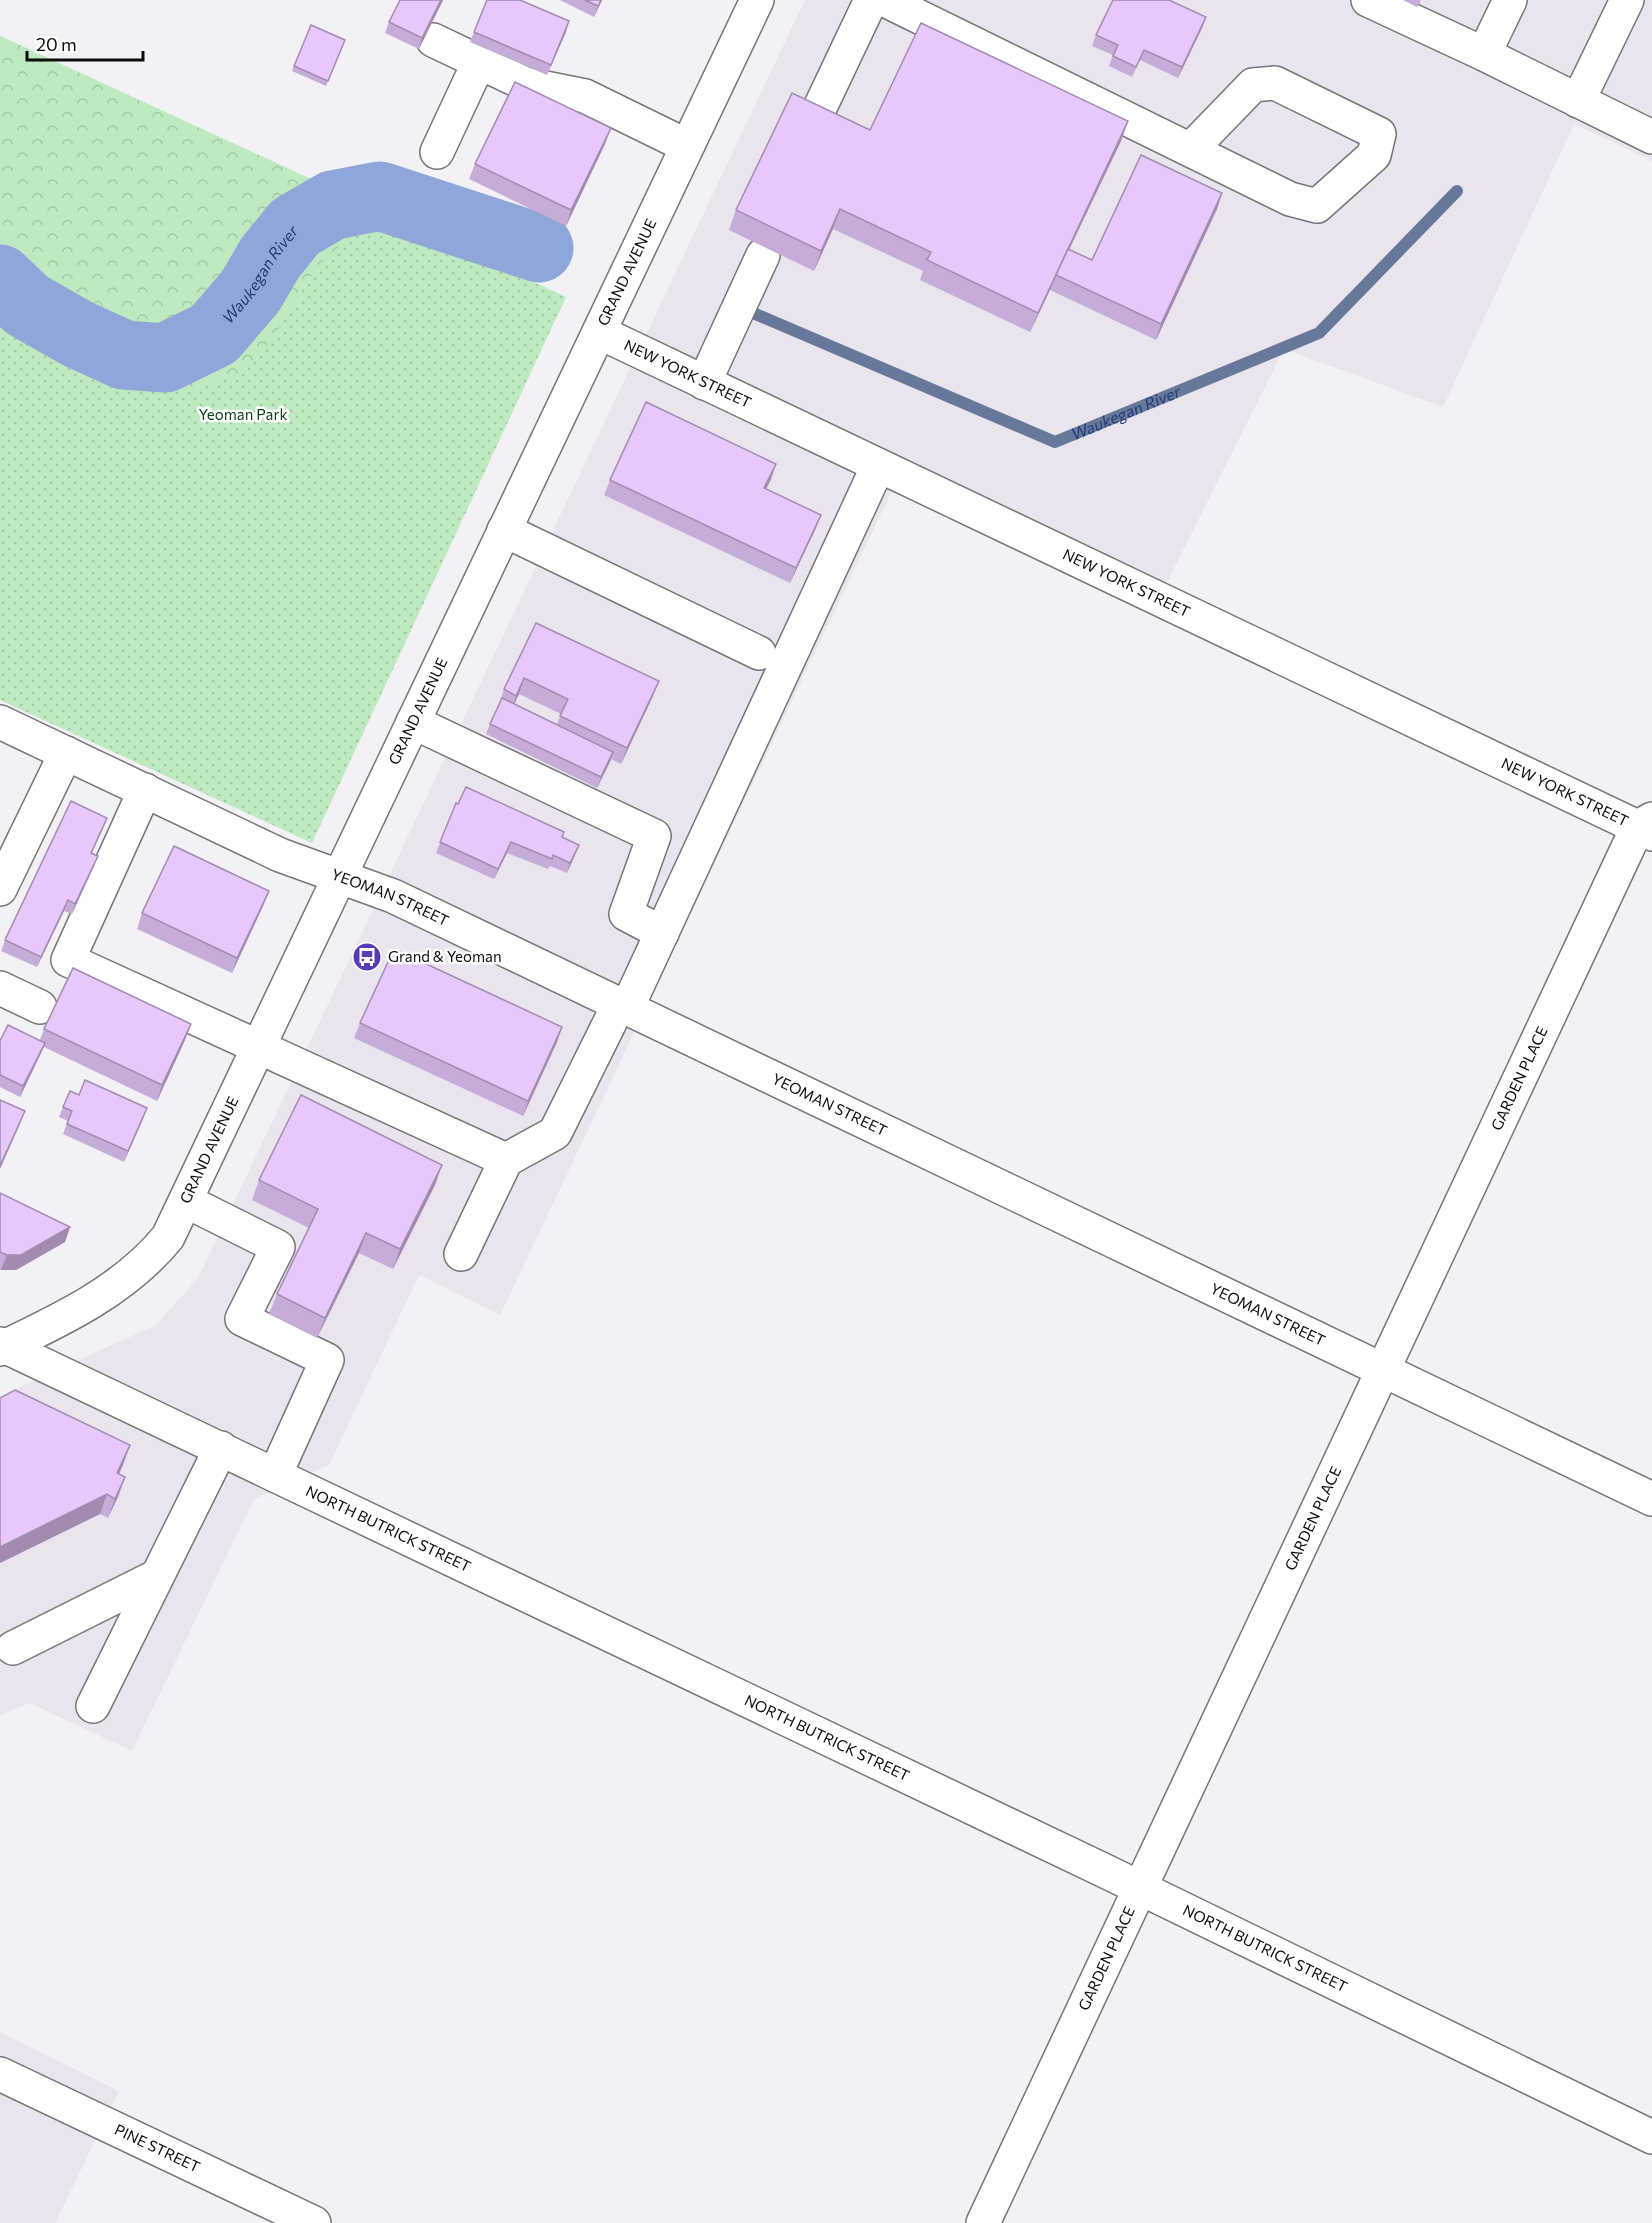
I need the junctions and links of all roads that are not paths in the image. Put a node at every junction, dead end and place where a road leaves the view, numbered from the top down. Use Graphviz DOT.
graph roads {
  1 [pos="757,0"];
  2 [pos="871,0"];
  3 [pos="885,0"];
  4 [pos="1368,0"];
  5 [pos="1510,0"];
  6 [pos="1628,0"];
  7 [pos="433,40"];
  8 [pos="1484,54"];
  9 [pos="479,62"];
  10 [pos="1578,101"];
  11 [pos="815,118"];
  12 [pos="1652,137"];
  13 [pos="687,146"];
  14 [pos="1191,149"];
  15 [pos="437,152"];
  16 [pos="763,255"];
  17 [pos="599,332"];
  18 [pos="704,383"];
  19 [pos="878,466"];
  20 [pos="504,530"];
  21 [pos="759,653"];
  22 [pos="0,722"];
  23 [pos="413,722"];
  24 [pos="66,753"];
  25 [pos="145,790"];
  26 [pos="1647,827"];
  27 [pos="339,876"];
  28 [pos="0,889"];
  29 [pos="662,933"];
  30 [pos="0,988"];
  31 [pos="623,1006"];
  32 [pos="40,1007"];
  33 [pos="258,1048"];
  34 [pos="506,1160"];
  35 [pos="186,1201"];
  36 [pos="461,1254"];
  37 [pos="2,1347"];
  38 [pos="1385,1371"];
  39 [pos="221,1448"];
  40 [pos="275,1475"];
  41 [pos="1652,1499"];
  42 [pos="157,1576"];
  43 [pos="13,1648"];
  44 [pos="93,1706"];
  45 [pos="1140,1888"];
  46 [pos="0,2074"];
  47 [pos="1652,2137"];
  48 [pos="314,2223"];
  49 [pos="983,2223"];
  1 -- 13 [label="street, GRAND AVENUE"];
  2 -- 11 [label="street"];
  3 -- 14 [label="street"];
  4 -- 8 [label="street"];
  5 -- 8 [label="street"];
  6 -- 10 [label="street"];
  7 -- 9 [label="street"];
  8 -- 10 [label="street"];
  9 -- 13 [label="street"];
  9 -- 15 [label="street"];
  10 -- 12 [label="street"];
  13 -- 17 [label="street, GRAND AVENUE"];
  14 -- 14 [label="street"];
  16 -- 18 [label="street"];
  17 -- 18 [label="street, NEW YORK STREET"];
  17 -- 20 [label="street, GRAND AVENUE"];
  18 -- 19 [label="street, NEW YORK STREET"];
  19 -- 26 [label="street, NEW YORK STREET"];
  19 -- 29 [label="street"];
  20 -- 21 [label="street"];
  20 -- 23 [label="street, GRAND AVENUE"];
  22 -- 24 [label="street, YEOMAN STREET"];
  23 -- 27 [label="street, GRAND AVENUE"];
  23 -- 29 [label="street"];
  24 -- 25 [label="street, YEOMAN STREET"];
  24 -- 28 [label="street"];
  25 -- 27 [label="street, YEOMAN STREET"];
  25 -- 33 [label="street"];
  26 -- 38 [label="street, GARDEN PLACE"];
  27 -- 31 [label="street, YEOMAN STREET"];
  27 -- 33 [label="street, GRAND AVENUE"];
  29 -- 31 [label="street"];
  30 -- 32 [label="street"];
  31 -- 34 [label="street"];
  31 -- 38 [label="street, YEOMAN STREET"];
  33 -- 34 [label="street"];
  33 -- 35 [label="street, GRAND AVENUE"];
  34 -- 36 [label="street"];
  35 -- 37 [label="street, GRAND AVENUE"];
  35 -- 40 [label="street"];
  37 -- 39 [label="street, NORTH BUTRICK STREET"];
  38 -- 41 [label="street, YEOMAN STREET"];
  38 -- 45 [label="street, GARDEN PLACE"];
  39 -- 40 [label="street, NORTH BUTRICK STREET"];
  39 -- 42 [label="street"];
  40 -- 45 [label="street, NORTH BUTRICK STREET"];
  42 -- 43 [label="street"];
  42 -- 44 [label="street"];
  45 -- 47 [label="street, NORTH BUTRICK STREET"];
  45 -- 49 [label="street, GARDEN PLACE"];
  46 -- 48 [label="street, PINE STREET"];
}
